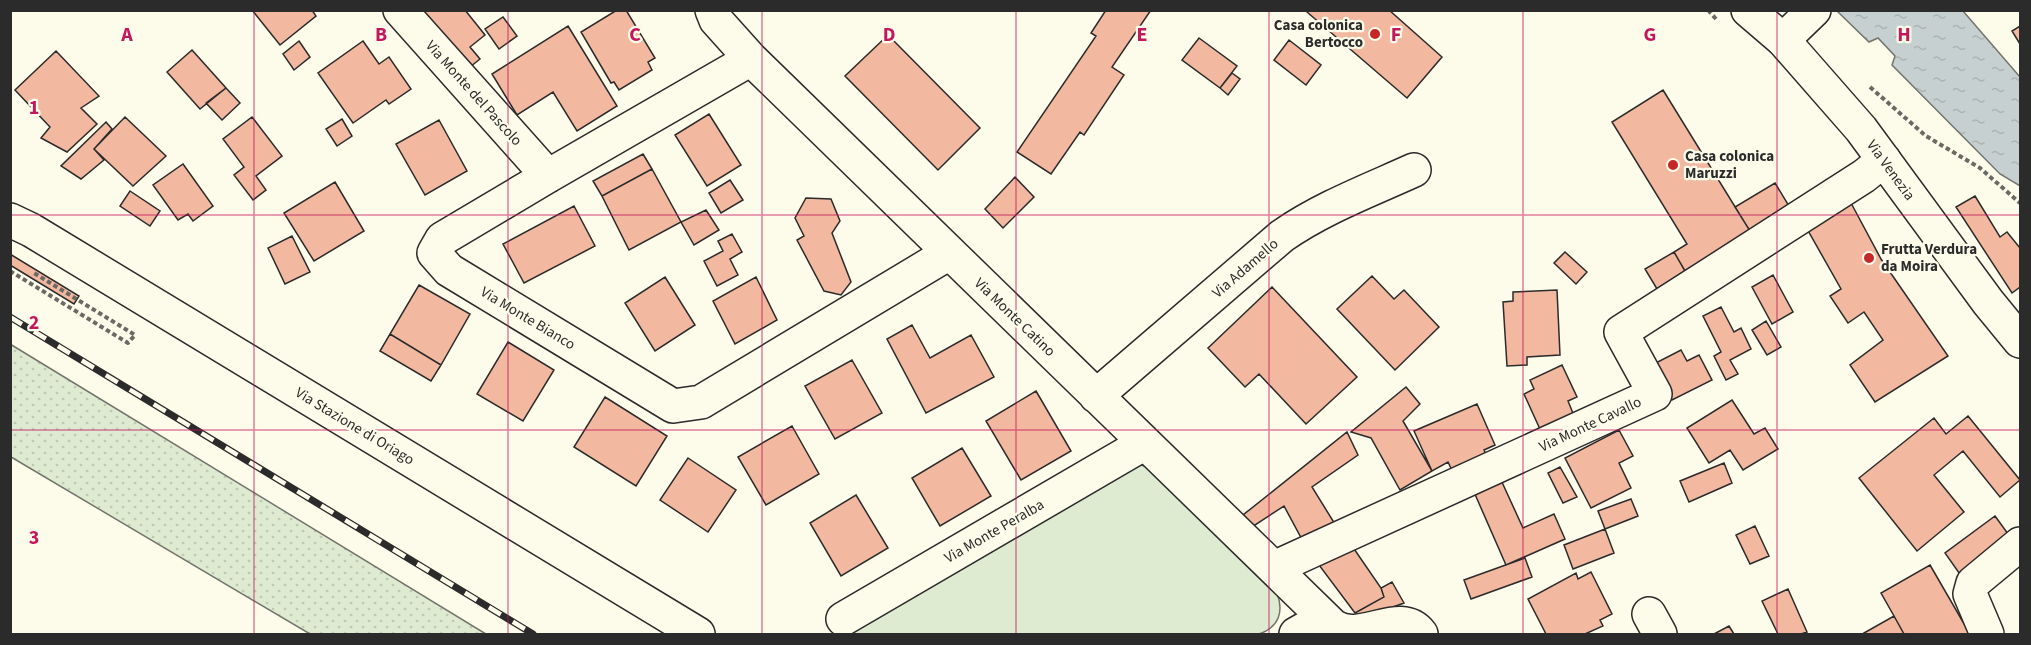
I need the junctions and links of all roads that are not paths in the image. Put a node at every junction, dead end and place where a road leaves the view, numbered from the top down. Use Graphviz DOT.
graph roads {
  1 [pos="400,10"];
  2 [pos="1748,10"];
  3 [pos="1813,11"];
  4 [pos="718,14"];
  5 [pos="1783,40"];
  6 [pos="751,59"];
  7 [pos="1884,160"];
  8 [pos="1414,170"];
  9 [pos="548,176"];
  10 [pos="10,220"];
  11 [pos="949,253"];
  12 [pos="2020,341"];
  13 [pos="1096,396"];
  14 [pos="1145,443"];
  15 [pos="2020,544"];
  16 [pos="1274,568"];
  17 [pos="1324,618"];
  18 [pos="843,619"];
  19 [pos="698,634"];
  20 [pos="1296,634"];
  21 [pos="1421,634"];
  22 [pos="1987,634"];
  1 -- 9 [label="street, Via Monte del Pascolo"];
  2 -- 5 [label="street, Via Venezia"];
  3 -- 5 [label="street"];
  4 -- 6 [label="street, Via Monte Catino"];
  5 -- 7 [label="street, Via Venezia"];
  6 -- 9 [label="street, Via Monte Bianco"];
  6 -- 11 [label="street, Via Monte Catino"];
  7 -- 12 [label="street, Via Venezia"];
  7 -- 16 [label="street, Via Monte Cavallo"];
  8 -- 13 [label="street, Via Adamello"];
  9 -- 11 [label="street, Via Monte Bianco"];
  10 -- 19 [label="street, Via Stazione di Oriago"];
  11 -- 13 [label="street, Via Monte Catino"];
  13 -- 14 [label="street, Via Monte Catino"];
  14 -- 16 [label="street, Via Monte Catino"];
  14 -- 18 [label="street, Via Monte Peralba"];
  15 -- 22 [label="street"];
  16 -- 17 [label="street, Via Monte Catino"];
  17 -- 20 [label="street"];
  17 -- 21 [label="street, Via Monte Catino"];
}
